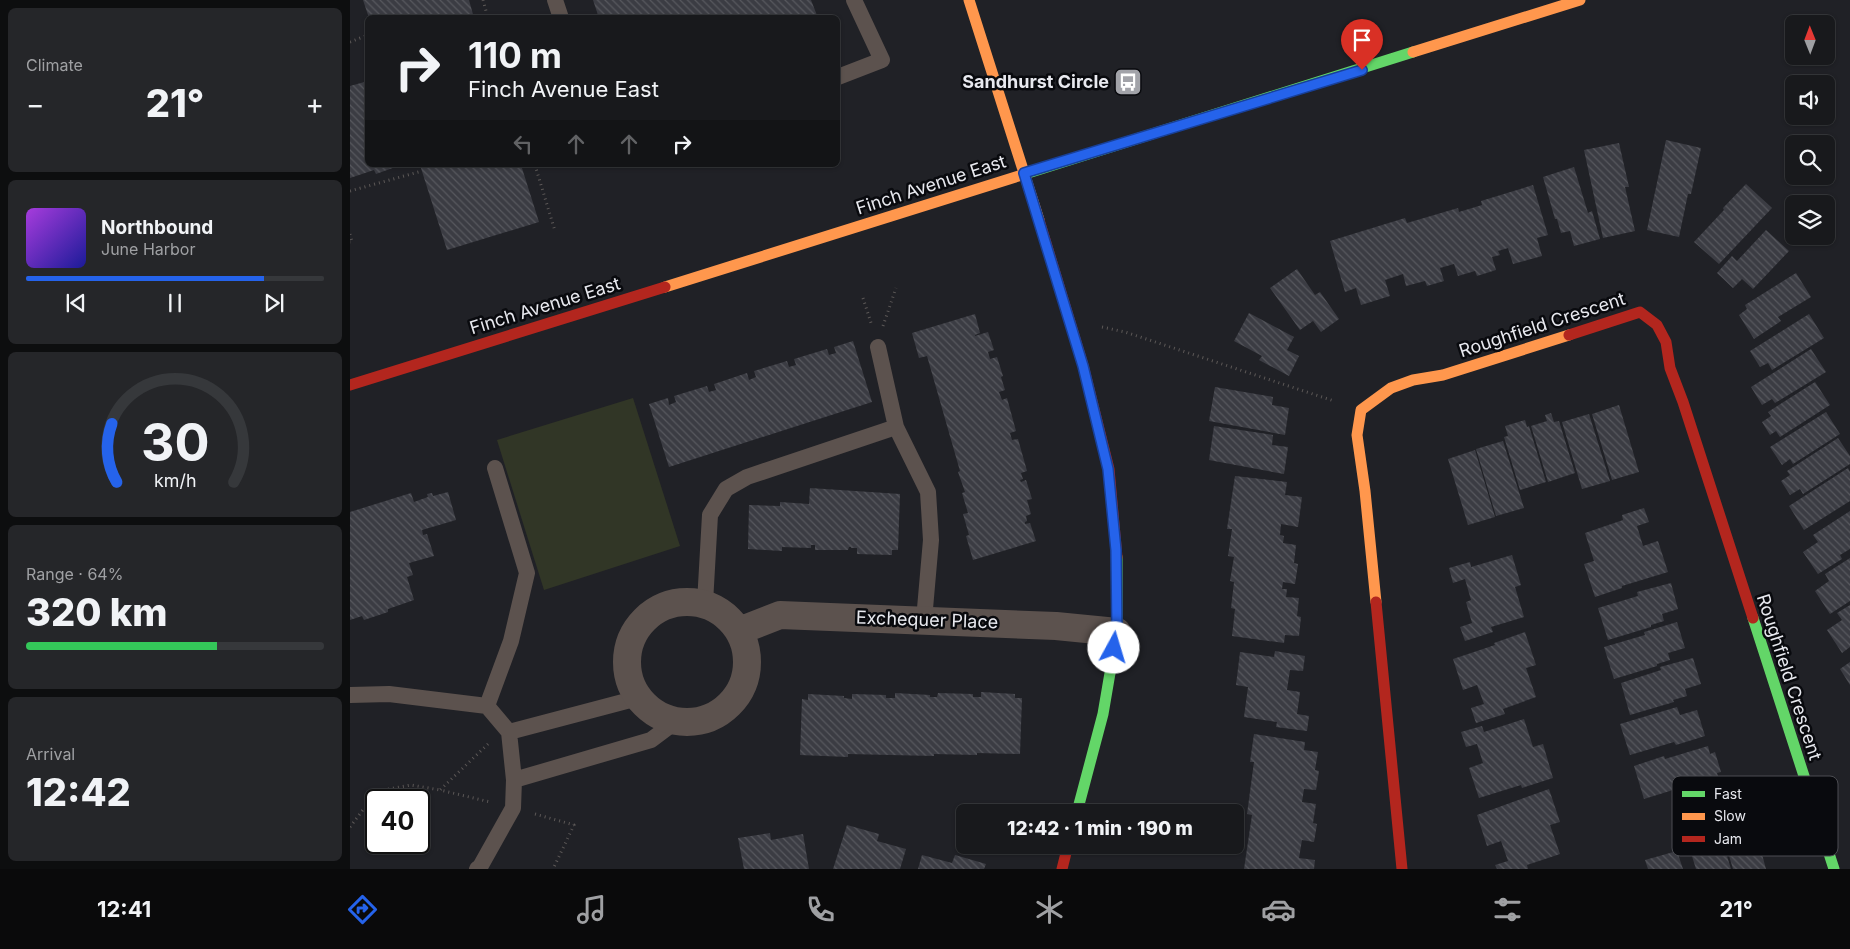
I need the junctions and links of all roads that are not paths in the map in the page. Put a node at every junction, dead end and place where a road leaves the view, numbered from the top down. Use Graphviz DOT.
graph roads {
  1 [pos="555,0"];
  2 [pos="854,0"];
  3 [pos="969,0"];
  4 [pos="1580,0"];
  5 [pos="560,15"];
  6 [pos="840,76"];
  7 [pos="1024,173"];
  8 [pos="878,347"];
  9 [pos="350,385"];
  10 [pos="896,427"];
  11 [pos="495,468"];
  12 [pos="705,603"];
  13 [pos="924,620"];
  14 [pos="740,631"];
  15 [pos="1117,632"];
  16 [pos="350,695"];
  17 [pos="638,698"];
  18 [pos="488,706"];
  19 [pos="675,722"];
  20 [pos="509,732"];
  21 [pos="1804,776"];
  22 [pos="514,780"];
  23 [pos="1079,804"];
  24 [pos="1066,854"];
  25 [pos="1830,856"];
  26 [pos="476,869"];
  27 [pos="1062,869"];
  28 [pos="1402,869"];
  29 [pos="1834,869"];
  1 -- 5 [label="lane"];
  2 -- 6 [label="lane"];
  3 -- 7 [label="street"];
  4 -- 7 [label="street, Finch Avenue East"];
  7 -- 9 [label="street, Finch Avenue East"];
  7 -- 15 [label="street"];
  8 -- 10 [label="lane"];
  10 -- 12 [label="lane"];
  10 -- 13 [label="lane"];
  11 -- 18 [label="lane"];
  12 -- 14 [label="street"];
  12 -- 17 [label="street"];
  13 -- 14 [label="street, Exchequer Place"];
  13 -- 15 [label="street, Exchequer Place"];
  14 -- 19 [label="street"];
  15 -- 23 [label="street"];
  16 -- 18 [label="lane"];
  17 -- 19 [label="street"];
  17 -- 20 [label="lane"];
  18 -- 20 [label="lane"];
  19 -- 22 [label="lane"];
  20 -- 22 [label="lane"];
  21 -- 28 [label="street, Roughfield Crescent"];
  22 -- 26 [label="lane"];
  24 -- 27 [label="street"];
  25 -- 29 [label="street, Roughfield Crescent"];
}
